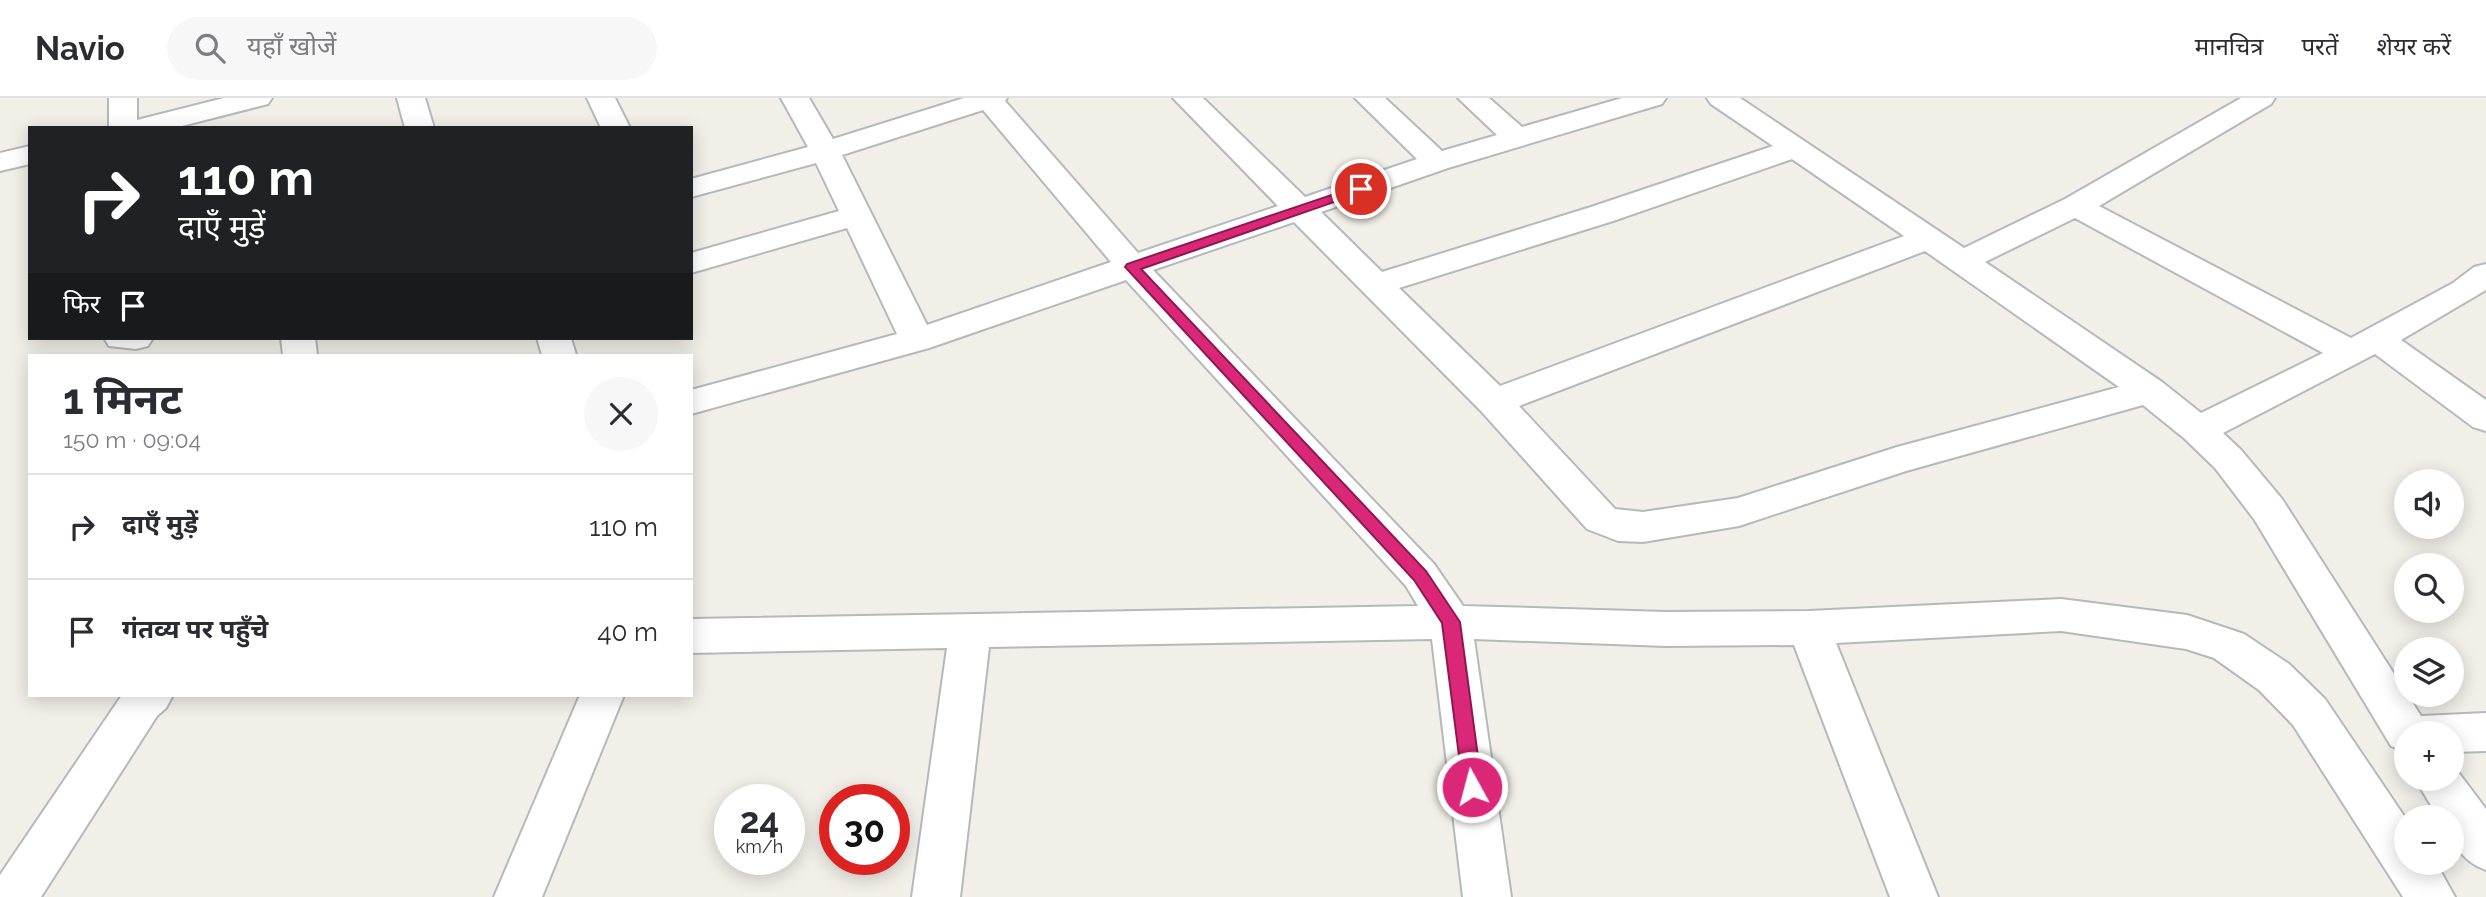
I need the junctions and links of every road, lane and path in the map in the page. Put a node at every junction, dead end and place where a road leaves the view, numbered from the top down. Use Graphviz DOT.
graph roads {
  1 [pos="123,98"];
  2 [pos="258,98"];
  3 [pos="411,98"];
  4 [pos="600,98"];
  5 [pos="795,98"];
  6 [pos="990,98"];
  7 [pos="1186,98"];
  8 [pos="1370,98"];
  9 [pos="1472,98"];
  10 [pos="1721,98"];
  11 [pos="2261,98"];
  12 [pos="1635,100"];
  13 [pos="212,119"];
  14 [pos="123,126"];
  15 [pos="155,126"];
  16 [pos="419,126"];
  17 [pos="615,126"];
  18 [pos="1516,137"];
  19 [pos="1793,149"];
  20 [pos="825,151"];
  21 [pos="28,155"];
  22 [pos="0,162"];
  23 [pos="1437,162"];
  24 [pos="693,187"];
  25 [pos="2076,206"];
  26 [pos="1298,209"];
  27 [pos="856,216"];
  28 [pos="1927,239"];
  29 [pos="1962,261"];
  30 [pos="693,262"];
  31 [pos="1132,267"];
  32 [pos="2486,274"];
  33 [pos="1377,284"];
  34 [pos="917,340"];
  35 [pos="2364,346"];
  36 [pos="2149,391"];
  37 [pos="693,401"];
  38 [pos="1494,402"];
  39 [pos="2486,418"];
  40 [pos="2199,430"];
  41 [pos="1451,622"];
  42 [pos="1809,628"];
  43 [pos="970,631"];
  44 [pos="693,636"];
  45 [pos="148,697"];
  46 [pos="602,697"];
  47 [pos="2400,721"];
  48 [pos="2464,732"];
  49 [pos="2486,732"];
  50 [pos="2446,791"];
  51 [pos="2394,841"];
  52 [pos="2486,848"];
  53 [pos="2416,875"];
  54 [pos="13,897"];
  55 [pos="518,897"];
  56 [pos="936,897"];
  57 [pos="1487,897"];
  58 [pos="1914,897"];
  59 [pos="2431,897"];
  1 -- 14 [label="street"];
  2 -- 13 [label="street"];
  3 -- 16 [label="street"];
  4 -- 17 [label="street"];
  5 -- 20 [label="street"];
  6 -- 20 [label="street"];
  6 -- 31 [label="street"];
  7 -- 26 [label="street"];
  8 -- 23 [label="street"];
  9 -- 18 [label="street"];
  10 -- 19 [label="street"];
  11 -- 25 [label="street"];
  12 -- 18 [label="street"];
  13 -- 15 [label="street"];
  18 -- 23 [label="street"];
  19 -- 28 [label="street"];
  19 -- 33 [label="street"];
  20 -- 24 [label="street"];
  20 -- 27 [label="street"];
  21 -- 22 [label="street"];
  23 -- 26 [label="street"];
  25 -- 29 [label="street"];
  25 -- 35 [label="street"];
  26 -- 31 [label="street"];
  26 -- 33 [label="street"];
  27 -- 30 [label="street"];
  27 -- 34 [label="street"];
  28 -- 29 [label="street"];
  28 -- 38 [label="street"];
  29 -- 36 [label="street"];
  31 -- 34 [label="street"];
  31 -- 41 [label="street"];
  32 -- 35 [label="street"];
  33 -- 38 [label="street"];
  34 -- 37 [label="street"];
  35 -- 39 [label="street"];
  35 -- 40 [label="street"];
  36 -- 38 [label="street"];
  36 -- 40 [label="street"];
  40 -- 47 [label="street"];
  41 -- 42 [label="street"];
  41 -- 43 [label="street"];
  41 -- 57 [label="street"];
  42 -- 51 [label="street"];
  42 -- 58 [label="street"];
  43 -- 44 [label="street"];
  43 -- 56 [label="street"];
  45 -- 54 [label="street"];
  46 -- 55 [label="street"];
  48 -- 49 [label="street"];
  50 -- 52 [label="street"];
  53 -- 59 [label="street"];
}
